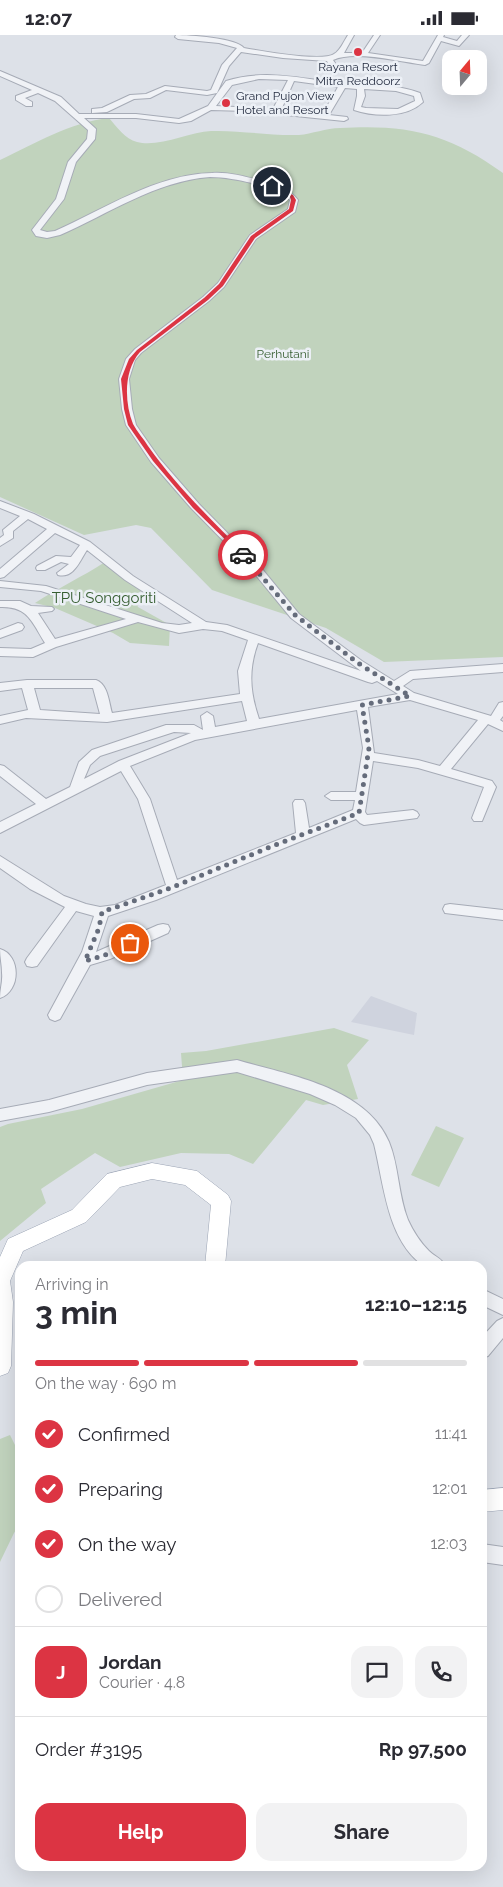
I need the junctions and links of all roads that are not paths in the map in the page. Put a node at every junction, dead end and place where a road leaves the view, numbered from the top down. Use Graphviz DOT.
graph roads {
  1 [pos="351,35"];
  2 [pos="377,35"];
  3 [pos="466,35"];
  4 [pos="440,37"];
  5 [pos="177,38"];
  6 [pos="240,49"];
  7 [pos="339,55"];
  8 [pos="364,55"];
  9 [pos="329,59"];
  10 [pos="336,69"];
  11 [pos="0,73"];
  12 [pos="292,78"];
  13 [pos="342,86"];
  14 [pos="360,87"];
  15 [pos="38,90"];
  16 [pos="29,104"];
  17 [pos="211,108"];
  18 [pos="276,112"];
  19 [pos="76,115"];
  20 [pos="325,116"];
  21 [pos="344,119"];
  22 [pos="0,504"];
  23 [pos="27,515"];
  24 [pos="53,529"];
  25 [pos="0,543"];
  26 [pos="86,544"];
  27 [pos="74,561"];
  28 [pos="40,569"];
  29 [pos="62,573"];
  30 [pos="0,575"];
  31 [pos="0,583"];
  32 [pos="0,604"];
  33 [pos="48,609"];
  34 [pos="30,611"];
  35 [pos="137,619"];
  36 [pos="203,625"];
  37 [pos="18,627"];
  38 [pos="0,634"];
  39 [pos="254,638"];
  40 [pos="52,644"];
  41 [pos="0,652"];
  42 [pos="21,653"];
  43 [pos="0,657"];
  44 [pos="503,668"];
  45 [pos="27,684"];
  46 [pos="392,685"];
  47 [pos="0,687"];
  48 [pos="410,696"];
  49 [pos="245,697"];
  50 [pos="362,705"];
  51 [pos="503,706"];
  52 [pos="35,714"];
  53 [pos="207,716"];
  54 [pos="107,718"];
  55 [pos="0,719"];
  56 [pos="494,722"];
  57 [pos="254,723"];
  58 [pos="204,734"];
  59 [pos="368,756"];
  60 [pos="123,764"];
  61 [pos="0,769"];
  62 [pos="443,770"];
  63 [pos="76,787"];
  64 [pos="331,796"];
  65 [pos="362,796"];
  66 [pos="298,803"];
  67 [pos="44,804"];
  68 [pos="359,813"];
  69 [pos="414,815"];
  70 [pos="478,819"];
  71 [pos="0,828"];
  72 [pos="303,834"];
  73 [pos="0,861"];
  74 [pos="173,887"];
  75 [pos="73,906"];
  76 [pos="450,909"];
  77 [pos="102,912"];
  78 [pos="503,915"];
  79 [pos="162,929"];
  80 [pos="0,954"];
  81 [pos="85,961"];
  82 [pos="32,962"];
  83 [pos="0,992"];
  84 [pos="55,1015"];
  85 [pos="0,1115"];
  86 [pos="215,1261"];
  87 [pos="430,1261"];
  88 [pos="487,1298"];
  89 [pos="503,1307"];
  90 [pos="503,1327"];
  91 [pos="487,1345"];
  92 [pos="0,1367"];
  93 [pos="503,1499"];
  94 [pos="487,1501"];
  95 [pos="487,1554"];
  96 [pos="503,1556"];
  1 -- 7 [label="street"];
  2 -- 8 [label="street"];
  3 -- 4 [label="street"];
  4 -- 8 [label="street"];
  5 -- 6 [label="street"];
  6 -- 9 [label="street"];
  6 -- 19 [label="street"];
  7 -- 8 [label="street"];
  7 -- 9 [label="street"];
  9 -- 10 [label="street"];
  11 -- 15 [label="street"];
  12 -- 13 [label="street"];
  12 -- 17 [label="street"];
  12 -- 18 [label="street"];
  13 -- 14 [label="street"];
  13 -- 20 [label="street"];
  14 -- 14 [label="street"];
  15 -- 16 [label="street"];
  15 -- 19 [label="street"];
  17 -- 18 [label="street"];
  17 -- 19 [label="street"];
  18 -- 20 [label="street"];
  19 -- 46 [label="street"];
  20 -- 21 [label="street"];
  22 -- 23 [label="street"];
  23 -- 24 [label="street"];
  23 -- 25 [label="street"];
  24 -- 26 [label="street"];
  24 -- 30 [label="street"];
  26 -- 27 [label="street"];
  26 -- 36 [label="street"];
  27 -- 28 [label="street"];
  27 -- 29 [label="street"];
  31 -- 35 [label="street"];
  32 -- 34 [label="street"];
  33 -- 34 [label="street"];
  34 -- 40 [label="street"];
  35 -- 36 [label="street"];
  35 -- 40 [label="street"];
  36 -- 39 [label="street"];
  37 -- 38 [label="street"];
  39 -- 46 [label="street"];
  39 -- 49 [label="street"];
  40 -- 42 [label="street"];
  41 -- 42 [label="street"];
  42 -- 43 [label="street"];
  44 -- 46 [label="street"];
  45 -- 47 [label="street"];
  45 -- 52 [label="street"];
  45 -- 54 [label="street"];
  46 -- 48 [label="street"];
  48 -- 50 [label="street"];
  48 -- 56 [label="street"];
  49 -- 54 [label="street"];
  49 -- 57 [label="street"];
  50 -- 57 [label="street"];
  50 -- 59 [label="street"];
  51 -- 56 [label="street"];
  52 -- 54 [label="street"];
  52 -- 55 [label="street"];
  53 -- 58 [label="street"];
  56 -- 62 [label="street"];
  57 -- 58 [label="street"];
  58 -- 60 [label="street"];
  58 -- 63 [label="street"];
  59 -- 62 [label="street"];
  59 -- 65 [label="street"];
  60 -- 63 [label="street"];
  60 -- 74 [label="street"];
  61 -- 67 [label="street"];
  62 -- 70 [label="street"];
  63 -- 67 [label="street"];
  64 -- 65 [label="street"];
  65 -- 68 [label="street"];
  66 -- 72 [label="street"];
  67 -- 71 [label="street"];
  68 -- 69 [label="street"];
  68 -- 72 [label="street"];
  72 -- 74 [label="street"];
  73 -- 75 [label="street"];
  74 -- 77 [label="street"];
  75 -- 77 [label="street"];
  75 -- 82 [label="street"];
  76 -- 78 [label="street"];
  77 -- 81 [label="street"];
  79 -- 81 [label="street"];
  80 -- 83 [label="street"];
  81 -- 84 [label="street"];
  85 -- 87 [label="street"];
  86 -- 92 [label="main road"];
  88 -- 89 [label="street"];
  90 -- 91 [label="street"];
  93 -- 94 [label="main road"];
  95 -- 96 [label="street"];
}
